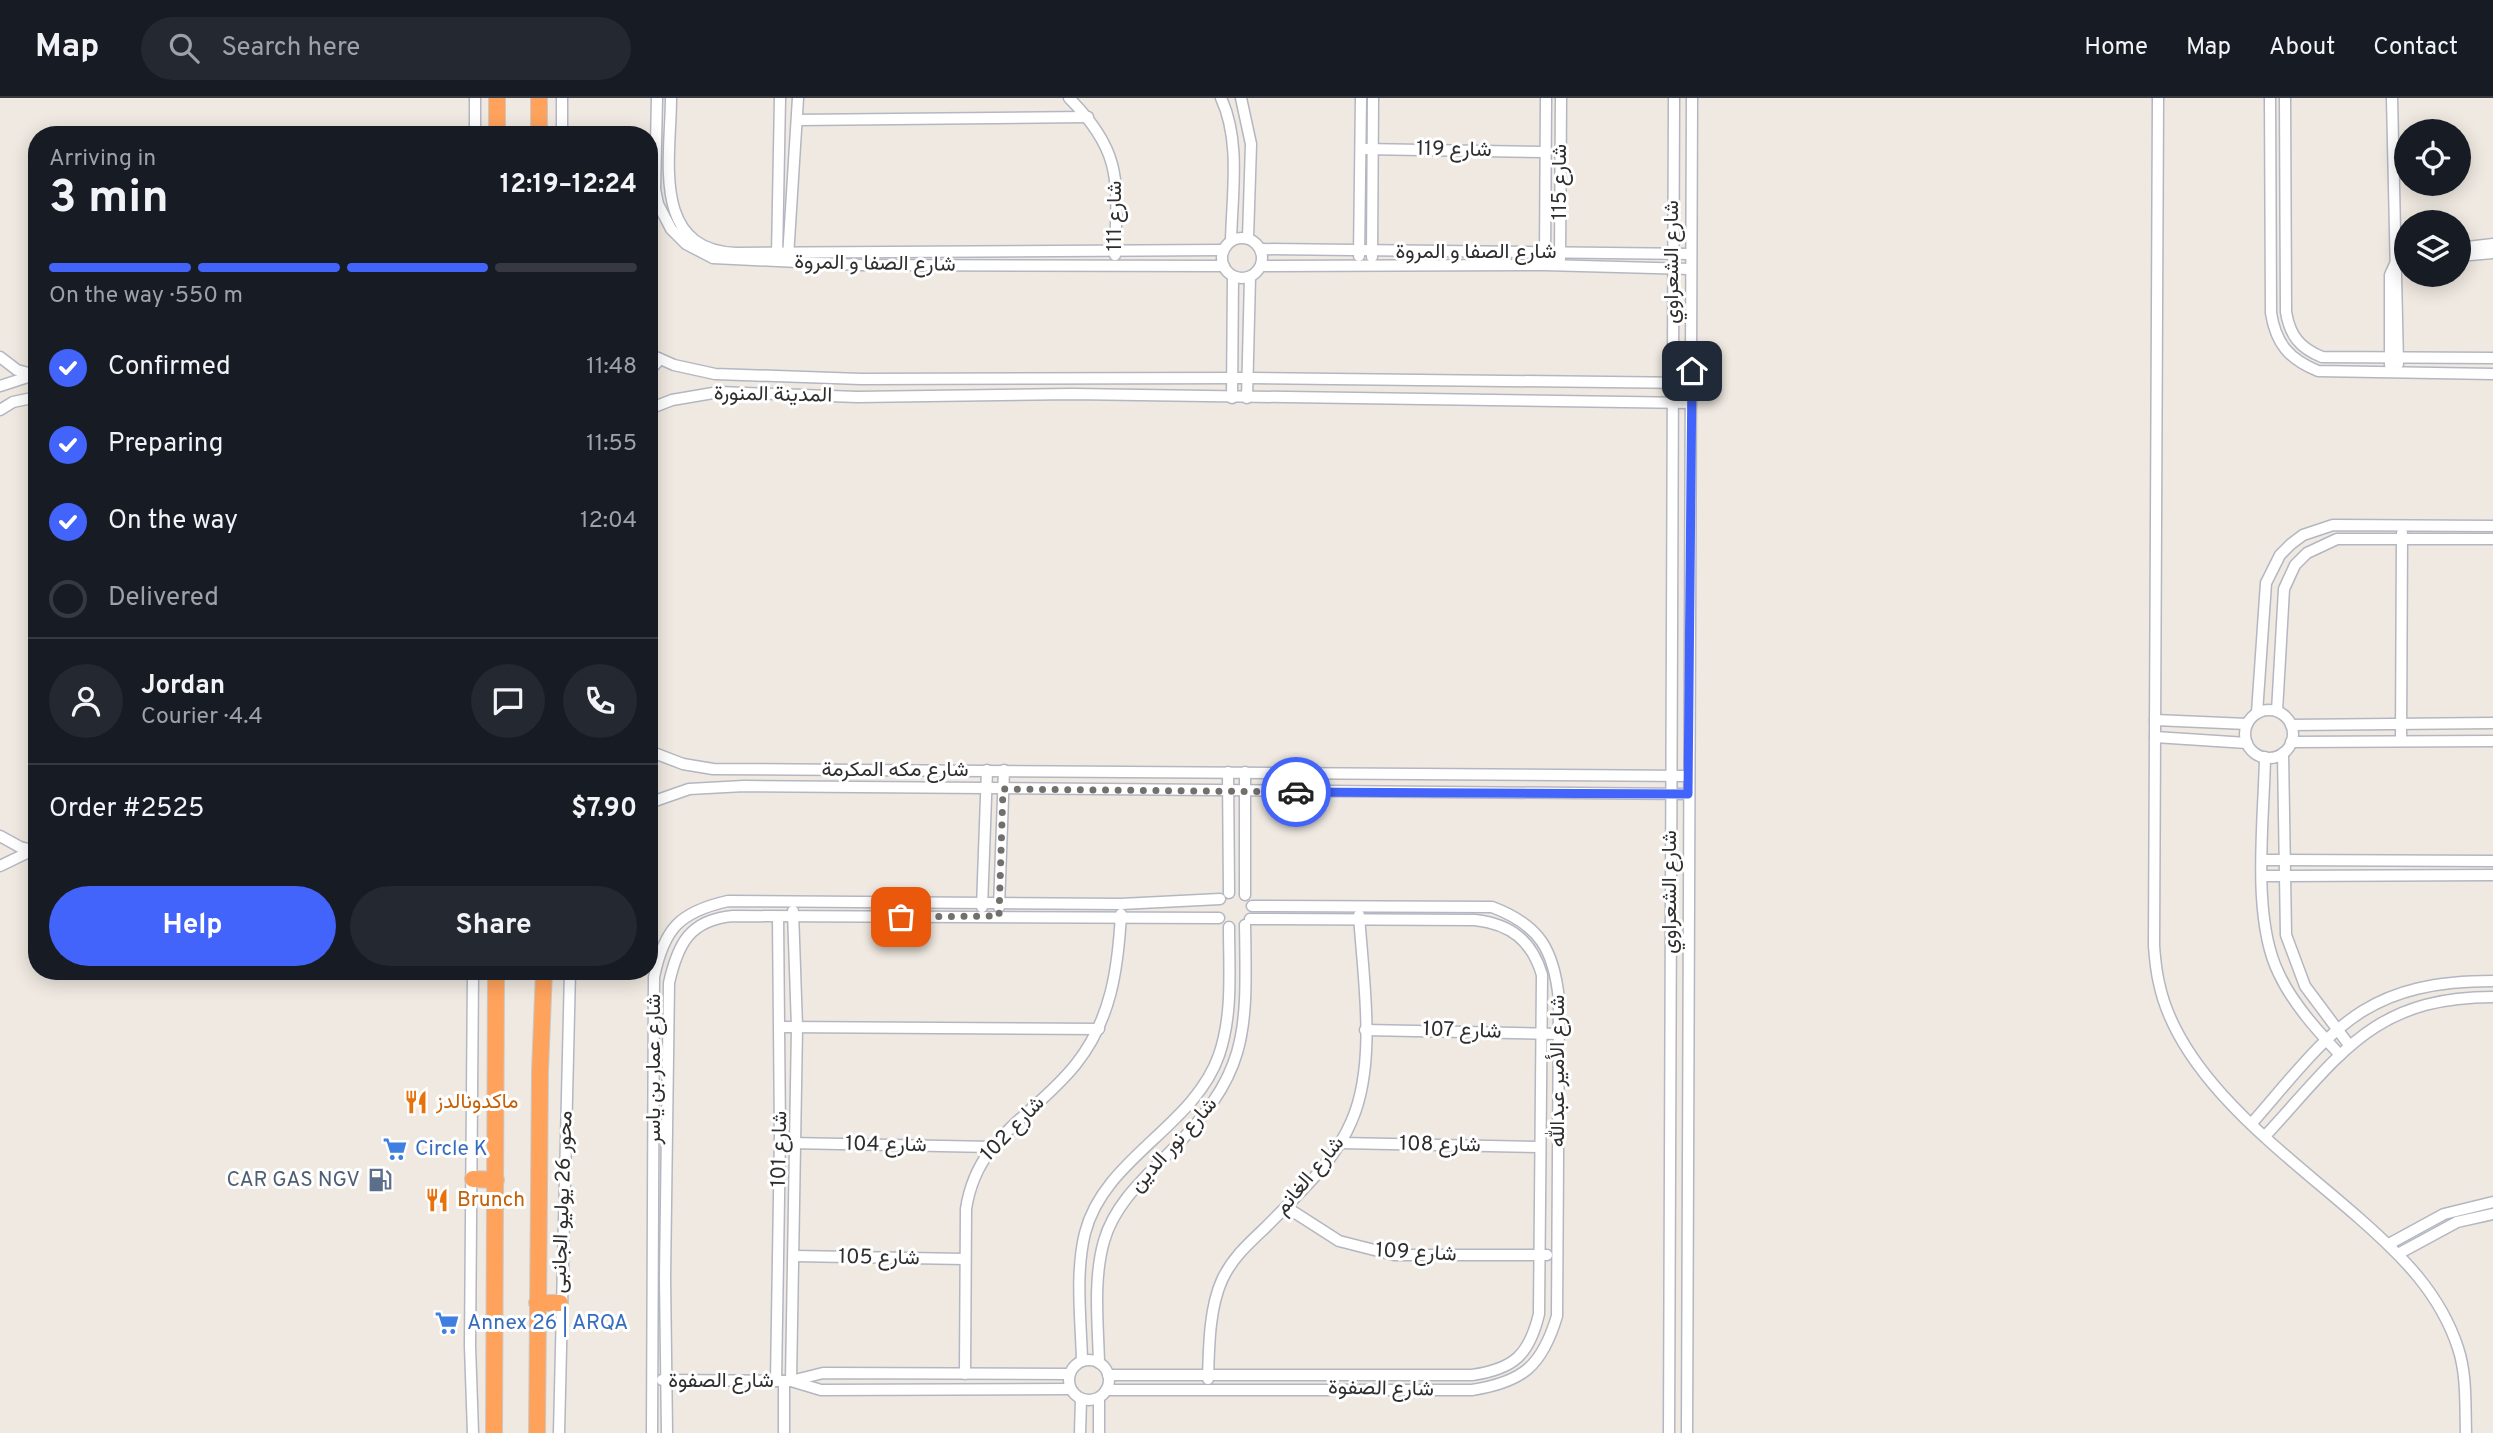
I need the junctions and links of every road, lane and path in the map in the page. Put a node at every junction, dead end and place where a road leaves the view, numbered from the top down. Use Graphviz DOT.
graph roads {
  1 [pos="475,98"];
  2 [pos="538,98"];
  3 [pos="562,98"];
  4 [pos="657,98"];
  5 [pos="671,98"];
  6 [pos="780,98"];
  7 [pos="798,98"];
  8 [pos="1069,98"];
  9 [pos="1221,98"];
  10 [pos="1241,98"];
  11 [pos="1361,98"];
  12 [pos="1373,98"];
  13 [pos="1546,98"];
  14 [pos="1561,98"];
  15 [pos="1674,98"];
  16 [pos="1692,98"];
  17 [pos="2158,98"];
  18 [pos="2270,98"];
  19 [pos="2285,98"];
  20 [pos="2392,98"];
  21 [pos="499,100"];
  22 [pos="1088,117"];
  23 [pos="798,120"];
  24 [pos="475,126"];
  25 [pos="498,126"];
  26 [pos="539,126"];
  27 [pos="562,126"];
  28 [pos="656,126"];
  29 [pos="1368,149"];
  30 [pos="1545,152"];
  31 [pos="658,194"];
  32 [pos="664,203"];
  33 [pos="2397,210"];
  34 [pos="1248,238"];
  35 [pos="2493,244"];
  36 [pos="1227,245"];
  37 [pos="2471,247"];
  38 [pos="1115,249"];
  39 [pos="1261,249"];
  40 [pos="1359,252"];
  41 [pos="1373,252"];
  42 [pos="1545,252"];
  43 [pos="1560,252"];
  44 [pos="2493,253"];
  45 [pos="1672,254"];
  46 [pos="1691,254"];
  47 [pos="2471,255"];
  48 [pos="782,257"];
  49 [pos="1115,265"];
  50 [pos="1545,265"];
  51 [pos="1261,266"];
  52 [pos="1359,266"];
  53 [pos="1372,266"];
  54 [pos="1560,266"];
  55 [pos="1224,267"];
  56 [pos="1672,268"];
  57 [pos="1692,269"];
  58 [pos="1233,276"];
  59 [pos="1250,277"];
  60 [pos="2398,287"];
  61 [pos="0,357"];
  62 [pos="658,358"];
  63 [pos="2394,358"];
  64 [pos="2493,358"];
  65 [pos="2394,372"];
  66 [pos="28,373"];
  67 [pos="2493,374"];
  68 [pos="28,376"];
  69 [pos="1248,378"];
  70 [pos="858,379"];
  71 [pos="1074,379"];
  72 [pos="1232,379"];
  73 [pos="1468,379"];
  74 [pos="1672,381"];
  75 [pos="1692,383"];
  76 [pos="0,386"];
  77 [pos="1073,394"];
  78 [pos="857,397"];
  79 [pos="1232,398"];
  80 [pos="1247,398"];
  81 [pos="28,399"];
  82 [pos="1469,400"];
  83 [pos="1671,402"];
  84 [pos="658,403"];
  85 [pos="1691,403"];
  86 [pos="0,410"];
  87 [pos="2402,524"];
  88 [pos="2493,526"];
  89 [pos="2402,538"];
  90 [pos="2493,539"];
  91 [pos="2277,711"];
  92 [pos="2257,713"];
  93 [pos="2155,720"];
  94 [pos="2401,723"];
  95 [pos="2493,723"];
  96 [pos="2247,724"];
  97 [pos="2291,725"];
  98 [pos="2155,737"];
  99 [pos="2401,740"];
  100 [pos="2493,741"];
  101 [pos="2291,742"];
  102 [pos="2247,743"];
  103 [pos="2283,753"];
  104 [pos="658,754"];
  105 [pos="2264,757"];
  106 [pos="759,769"];
  107 [pos="829,770"];
  108 [pos="882,770"];
  109 [pos="909,770"];
  110 [pos="987,770"];
  111 [pos="1004,770"];
  112 [pos="1228,772"];
  113 [pos="1245,772"];
  114 [pos="1357,772"];
  115 [pos="1670,775"];
  116 [pos="1689,775"];
  117 [pos="760,786"];
  118 [pos="830,787"];
  119 [pos="883,787"];
  120 [pos="909,788"];
  121 [pos="986,788"];
  122 [pos="1003,789"];
  123 [pos="1229,792"];
  124 [pos="1244,792"];
  125 [pos="1358,792"];
  126 [pos="1670,794"];
  127 [pos="1688,794"];
  128 [pos="658,800"];
  129 [pos="0,836"];
  130 [pos="28,849"];
  131 [pos="28,854"];
  132 [pos="2284,859"];
  133 [pos="2263,860"];
  134 [pos="2493,861"];
  135 [pos="0,866"];
  136 [pos="2284,875"];
  137 [pos="2493,875"];
  138 [pos="2263,876"];
  139 [pos="1245,895"];
  140 [pos="1224,896"];
  141 [pos="793,902"];
  142 [pos="982,902"];
  143 [pos="999,902"];
  144 [pos="1121,904"];
  145 [pos="1359,905"];
  146 [pos="1252,906"];
  147 [pos="1507,913"];
  148 [pos="982,916"];
  149 [pos="999,916"];
  150 [pos="778,917"];
  151 [pos="793,917"];
  152 [pos="1219,918"];
  153 [pos="1121,919"];
  154 [pos="1360,919"];
  155 [pos="1248,922"];
  156 [pos="1503,926"];
  157 [pos="1229,927"];
  158 [pos="658,958"];
  159 [pos="473,980"];
  160 [pos="496,980"];
  161 [pos="544,980"];
  162 [pos="570,980"];
  163 [pos="654,980"];
  164 [pos="2493,981"];
  165 [pos="2493,997"];
  166 [pos="654,1002"];
  167 [pos="669,1003"];
  168 [pos="780,1027"];
  169 [pos="797,1027"];
  170 [pos="1099,1029"];
  171 [pos="2336,1029"];
  172 [pos="1365,1030"];
  173 [pos="1540,1034"];
  174 [pos="1559,1034"];
  175 [pos="2325,1039"];
  176 [pos="2349,1045"];
  177 [pos="2340,1055"];
  178 [pos="1558,1123"];
  179 [pos="2252,1123"];
  180 [pos="1539,1124"];
  181 [pos="2266,1135"];
  182 [pos="653,1136"];
  183 [pos="667,1136"];
  184 [pos="780,1143"];
  185 [pos="795,1143"];
  186 [pos="1341,1143"];
  187 [pos="992,1147"];
  188 [pos="1539,1150"];
  189 [pos="1558,1152"];
  190 [pos="1140,1154"];
  191 [pos="1153,1169"];
  192 [pos="472,1179"];
  193 [pos="496,1180"];
  194 [pos="2493,1202"];
  195 [pos="1286,1207"];
  196 [pos="2493,1214"];
  197 [pos="2389,1244"];
  198 [pos="2398,1254"];
  199 [pos="1541,1255"];
  200 [pos="1557,1255"];
  201 [pos="794,1256"];
  202 [pos="965,1259"];
  203 [pos="653,1278"];
  204 [pos="666,1278"];
  205 [pos="537,1303"];
  206 [pos="560,1303"];
  207 [pos="1082,1361"];
  208 [pos="1099,1363"];
  209 [pos="1209,1373"];
  210 [pos="965,1374"];
  211 [pos="1069,1374"];
  212 [pos="1108,1375"];
  213 [pos="652,1380"];
  214 [pos="667,1380"];
  215 [pos="783,1381"];
  216 [pos="1208,1388"];
  217 [pos="1070,1389"];
  218 [pos="1103,1394"];
  219 [pos="1081,1399"];
  220 [pos="473,1433"];
  221 [pos="494,1433"];
  222 [pos="537,1433"];
  223 [pos="559,1433"];
  224 [pos="652,1433"];
  225 [pos="667,1433"];
  226 [pos="784,1433"];
  227 [pos="1080,1433"];
  228 [pos="1099,1433"];
  229 [pos="1669,1433"];
  230 [pos="1687,1433"];
  231 [pos="2466,1433"];
  1 -- 24 [label="street"];
  2 -- 26 [label="highway"];
  3 -- 27 [label="street"];
  4 -- 28 [label="street, شارع الصفا و المروة"];
  5 -- 32 [label="street"];
  6 -- 48 [label="street"];
  7 -- 23 [label="street"];
  8 -- 22 [label="street, شارع 111"];
  9 -- 36 [label="street"];
  10 -- 34 [label="street"];
  11 -- 29 [label="street"];
  12 -- 29 [label="street"];
  13 -- 30 [label="street, شارع 115"];
  14 -- 43 [label="street, شارع 115"];
  15 -- 45 [label="street, شارع الشعراوي"];
  16 -- 46 [label="street, شارع الشعراوي"];
  17 -- 93 [label="street"];
  18 -- 65 [label="street"];
  19 -- 63 [label="street"];
  20 -- 33 [label="street"];
  21 -- 25 [label="highway"];
  22 -- 23 [label="street"];
  22 -- 38 [label="street, شارع 111"];
  23 -- 48 [label="street"];
  29 -- 30 [label="street, شارع 119"];
  29 -- 40 [label="street"];
  29 -- 41 [label="street"];
  30 -- 42 [label="street, شارع 115"];
  31 -- 32 [label="street, شارع الصفا و المروة"];
  32 -- 48 [label="street, شارع الصفا و المروة"];
  34 -- 36 [label="street"];
  34 -- 39 [label="street"];
  35 -- 37 [label="street"];
  36 -- 38 [label="street, شارع الصفا و المروة"];
  36 -- 55 [label="street"];
  38 -- 48 [label="street, شارع الصفا و المروة"];
  38 -- 49 [label="street, شارع 111"];
  39 -- 40 [label="street, شارع الصفا و المروة"];
  39 -- 51 [label="street"];
  40 -- 41 [label="street, شارع الصفا و المروة"];
  40 -- 52 [label="street"];
  41 -- 42 [label="street, شارع الصفا و المروة"];
  41 -- 53 [label="street"];
  42 -- 43 [label="street, شارع الصفا و المروة"];
  42 -- 50 [label="street, شارع 115"];
  43 -- 45 [label="street, شارع الصفا و المروة"];
  43 -- 54 [label="street, شارع 115"];
  44 -- 47 [label="street"];
  45 -- 46 [label="street, شارع الصفا و المروة"];
  45 -- 56 [label="street, شارع الشعراوي"];
  46 -- 57 [label="street, شارع الشعراوي"];
  48 -- 49 [label="street, شارع الصفا و المروة"];
  49 -- 55 [label="street, شارع الصفا و المروة"];
  50 -- 53 [label="street, شارع الصفا و المروة"];
  50 -- 54 [label="street, شارع الصفا و المروة"];
  51 -- 52 [label="street, شارع الصفا و المروة"];
  51 -- 59 [label="street"];
  52 -- 53 [label="street, شارع الصفا و المروة"];
  54 -- 56 [label="street, شارع الصفا و المروة"];
  55 -- 58 [label="street"];
  56 -- 57 [label="street, شارع الصفا و المروة"];
  56 -- 74 [label="street, شارع الشعراوي"];
  57 -- 75 [label="street, شارع الشعراوي"];
  58 -- 59 [label="street"];
  58 -- 72 [label="street"];
  59 -- 69 [label="street"];
  60 -- 63 [label="street"];
  61 -- 66 [label="street"];
  62 -- 70 [label="street"];
  63 -- 64 [label="street"];
  63 -- 65 [label="street"];
  65 -- 67 [label="street"];
  68 -- 76 [label="street"];
  69 -- 72 [label="street"];
  69 -- 73 [label="street"];
  69 -- 80 [label="street"];
  70 -- 71 [label="street"];
  70 -- 78 [label="street"];
  71 -- 72 [label="street"];
  71 -- 77 [label="street"];
  72 -- 79 [label="street"];
  73 -- 74 [label="street"];
  73 -- 82 [label="street"];
  74 -- 75 [label="street"];
  74 -- 83 [label="street, شارع الشعراوي"];
  75 -- 85 [label="street, شارع الشعراوي"];
  77 -- 78 [label="street, المدينة المنورة"];
  77 -- 79 [label="street, المدينة المنورة"];
  78 -- 84 [label="street, المدينة المنورة"];
  79 -- 80 [label="street, المدينة المنورة"];
  80 -- 82 [label="street, المدينة المنورة"];
  81 -- 86 [label="street"];
  82 -- 83 [label="street, المدينة المنورة"];
  83 -- 85 [label="street, المدينة المنورة"];
  83 -- 115 [label="street, شارع الشعراوي"];
  85 -- 116 [label="street, شارع الشعراوي"];
  87 -- 88 [label="street"];
  87 -- 89 [label="street"];
  87 -- 92 [label="street"];
  89 -- 90 [label="street"];
  89 -- 91 [label="street"];
  89 -- 94 [label="street"];
  91 -- 92 [label="street"];
  91 -- 97 [label="street"];
  92 -- 96 [label="street"];
  93 -- 96 [label="street"];
  93 -- 98 [label="street"];
  94 -- 95 [label="street"];
  94 -- 97 [label="street"];
  94 -- 99 [label="street"];
  96 -- 102 [label="street"];
  97 -- 101 [label="street"];
  98 -- 102 [label="street"];
  98 -- 179 [label="street"];
  99 -- 100 [label="street"];
  99 -- 101 [label="street"];
  101 -- 103 [label="street"];
  102 -- 105 [label="street"];
  103 -- 105 [label="street"];
  103 -- 132 [label="street"];
  104 -- 106 [label="street, شارع مكه المكرمة"];
  105 -- 133 [label="street"];
  106 -- 107 [label="street, شارع مكه المكرمة"];
  106 -- 117 [label="street"];
  107 -- 108 [label="street, شارع مكه المكرمة"];
  107 -- 118 [label="street"];
  108 -- 109 [label="street, شارع مكه المكرمة"];
  108 -- 119 [label="street"];
  109 -- 110 [label="street, شارع مكه المكرمة"];
  109 -- 120 [label="street"];
  110 -- 111 [label="street, شارع مكه المكرمة"];
  110 -- 121 [label="street"];
  111 -- 112 [label="street, شارع مكه المكرمة"];
  111 -- 122 [label="street"];
  112 -- 113 [label="street, شارع مكه المكرمة"];
  112 -- 123 [label="street"];
  113 -- 114 [label="street, شارع مكه المكرمة"];
  113 -- 124 [label="street"];
  114 -- 115 [label="street, شارع مكه المكرمة"];
  114 -- 125 [label="street"];
  115 -- 116 [label="street, شارع مكه المكرمة"];
  115 -- 126 [label="street, شارع الشعراوي"];
  116 -- 127 [label="street, شارع الشعراوي"];
  117 -- 118 [label="street, شارع مكه المكرمة"];
  117 -- 128 [label="street, شارع مكه المكرمة"];
  118 -- 119 [label="street, شارع مكه المكرمة"];
  119 -- 120 [label="street, شارع مكه المكرمة"];
  120 -- 121 [label="street, شارع مكه المكرمة"];
  121 -- 122 [label="street, شارع مكه المكرمة"];
  121 -- 142 [label="street"];
  122 -- 123 [label="street, شارع مكه المكرمة"];
  122 -- 143 [label="street"];
  123 -- 124 [label="street, شارع مكه المكرمة"];
  123 -- 140 [label="street"];
  124 -- 125 [label="street, شارع مكه المكرمة"];
  124 -- 139 [label="street"];
  125 -- 126 [label="street, شارع مكه المكرمة"];
  126 -- 127 [label="street, شارع مكه المكرمة"];
  126 -- 229 [label="street, شارع الشعراوي"];
  127 -- 230 [label="street, شارع الشعراوي"];
  129 -- 130 [label="street"];
  131 -- 135 [label="street"];
  132 -- 133 [label="street"];
  132 -- 134 [label="street"];
  132 -- 136 [label="street"];
  133 -- 138 [label="street"];
  136 -- 137 [label="street"];
  136 -- 138 [label="street"];
  136 -- 171 [label="street"];
  138 -- 175 [label="street"];
  139 -- 140 [label="street"];
  139 -- 146 [label="street"];
  140 -- 144 [label="street, شارع عمار بن ياسر"];
  140 -- 152 [label="street"];
  141 -- 142 [label="street, شارع عمار بن ياسر"];
  141 -- 151 [label="street, شارع 101"];
  141 -- 158 [label="street, شارع عمار بن ياسر"];
  142 -- 143 [label="street, شارع عمار بن ياسر"];
  142 -- 148 [label="street"];
  143 -- 144 [label="street, شارع عمار بن ياسر"];
  143 -- 149 [label="street"];
  144 -- 153 [label="street, شارع 102"];
  145 -- 146 [label="street, شارع الأمير عبدالله"];
  145 -- 147 [label="street, شارع الأمير عبدالله"];
  145 -- 154 [label="street, شارع الغانم"];
  146 -- 155 [label="street"];
  147 -- 156 [label="street"];
  147 -- 174 [label="street, شارع الأمير عبدالله"];
  148 -- 149 [label="street, شارع عمار بن ياسر"];
  148 -- 151 [label="street, شارع عمار بن ياسر"];
  149 -- 153 [label="street, شارع عمار بن ياسر"];
  150 -- 151 [label="street, شارع عمار بن ياسر"];
  150 -- 167 [label="street, شارع عمار بن ياسر"];
  150 -- 168 [label="street, شارع 101"];
  151 -- 169 [label="street, شارع 101"];
  152 -- 153 [label="street, شارع عمار بن ياسر"];
  152 -- 157 [label="street"];
  153 -- 170 [label="street, شارع 102"];
  154 -- 155 [label="street, شارع الأمير عبدالله"];
  154 -- 156 [label="street, شارع الأمير عبدالله"];
  154 -- 172 [label="street, شارع الغانم"];
  155 -- 157 [label="street"];
  155 -- 191 [label="street, شارع نور الدين"];
  156 -- 173 [label="street, شارع الأمير عبدالله"];
  157 -- 190 [label="street, شارع نور الدين"];
  159 -- 192 [label="street"];
  160 -- 193 [label="highway"];
  161 -- 205 [label="highway"];
  162 -- 206 [label="street, محور 26 يوليو الجانبى"];
  163 -- 166 [label="street, شارع عمار بن ياسر"];
  164 -- 171 [label="street"];
  165 -- 176 [label="street"];
  166 -- 167 [label="street"];
  166 -- 182 [label="street, شارع عمار بن ياسر"];
  167 -- 183 [label="street, شارع عمار بن ياسر"];
  168 -- 169 [label="street"];
  168 -- 184 [label="street, شارع 101"];
  169 -- 170 [label="street"];
  169 -- 185 [label="street, شارع 101"];
  170 -- 187 [label="street, شارع 102"];
  171 -- 175 [label="street"];
  171 -- 176 [label="street"];
  172 -- 173 [label="street, شارع 107"];
  172 -- 186 [label="street, شارع الغانم"];
  173 -- 174 [label="street, شارع 107"];
  173 -- 180 [label="street, شارع الأمير عبدالله"];
  174 -- 178 [label="street, شارع الأمير عبدالله"];
  175 -- 177 [label="street"];
  175 -- 179 [label="street"];
  176 -- 177 [label="street"];
  177 -- 181 [label="street"];
  178 -- 180 [label="street"];
  178 -- 189 [label="street, شارع الأمير عبدالله"];
  179 -- 181 [label="street"];
  180 -- 188 [label="street, شارع الأمير عبدالله"];
  181 -- 197 [label="street"];
  182 -- 183 [label="street"];
  182 -- 203 [label="street, شارع عمار بن ياسر"];
  183 -- 204 [label="street, شارع عمار بن ياسر"];
  184 -- 185 [label="street, شارع 104"];
  184 -- 215 [label="street, شارع 101"];
  185 -- 187 [label="street, شارع 104"];
  185 -- 201 [label="street, شارع 101"];
  186 -- 188 [label="street, شارع 108"];
  186 -- 195 [label="street, شارع الغانم"];
  187 -- 202 [label="street, شارع 102"];
  188 -- 189 [label="street, شارع 108"];
  188 -- 199 [label="street, شارع الأمير عبدالله"];
  189 -- 200 [label="street, شارع الأمير عبدالله"];
  190 -- 191 [label="street"];
  190 -- 207 [label="street, شارع نور الدين"];
  191 -- 208 [label="street, شارع نور الدين"];
  192 -- 193 [label="highway"];
  192 -- 220 [label="street"];
  193 -- 221 [label="highway"];
  194 -- 197 [label="street"];
  195 -- 199 [label="street, شارع 109"];
  195 -- 209 [label="street, شارع الغانم"];
  196 -- 198 [label="street"];
  197 -- 198 [label="street"];
  198 -- 231 [label="street"];
  199 -- 200 [label="street, شارع 109"];
  199 -- 209 [label="street, شارع الصفوة"];
  200 -- 216 [label="street, شارع الصفوة"];
  201 -- 202 [label="street, شارع 105"];
  201 -- 215 [label="street, شارع 101"];
  202 -- 210 [label="street, شارع 102"];
  203 -- 204 [label="street"];
  203 -- 213 [label="street, شارع عمار بن ياسر"];
  204 -- 214 [label="street, شارع عمار بن ياسر"];
  205 -- 206 [label="highway"];
  205 -- 222 [label="highway"];
  206 -- 223 [label="street, محور 26 يوليو الجانبى"];
  207 -- 208 [label="street"];
  207 -- 211 [label="street"];
  208 -- 212 [label="street"];
  209 -- 212 [label="street, شارع الصفوة"];
  209 -- 216 [label="street, شارع الغانم"];
  210 -- 211 [label="street, شارع الصفوة"];
  210 -- 215 [label="street, شارع الصفوة"];
  211 -- 217 [label="street"];
  212 -- 218 [label="street"];
  213 -- 214 [label="street, شارع الصفوة"];
  213 -- 224 [label="street, شارع عمار بن ياسر"];
  214 -- 215 [label="street, شارع الصفوة"];
  214 -- 225 [label="street, شارع عمار بن ياسر"];
  215 -- 217 [label="street, شارع الصفوة"];
  215 -- 226 [label="street"];
  216 -- 218 [label="street, شارع الصفوة"];
  217 -- 219 [label="street"];
  218 -- 219 [label="street"];
  218 -- 228 [label="street"];
  219 -- 227 [label="street"];
}
